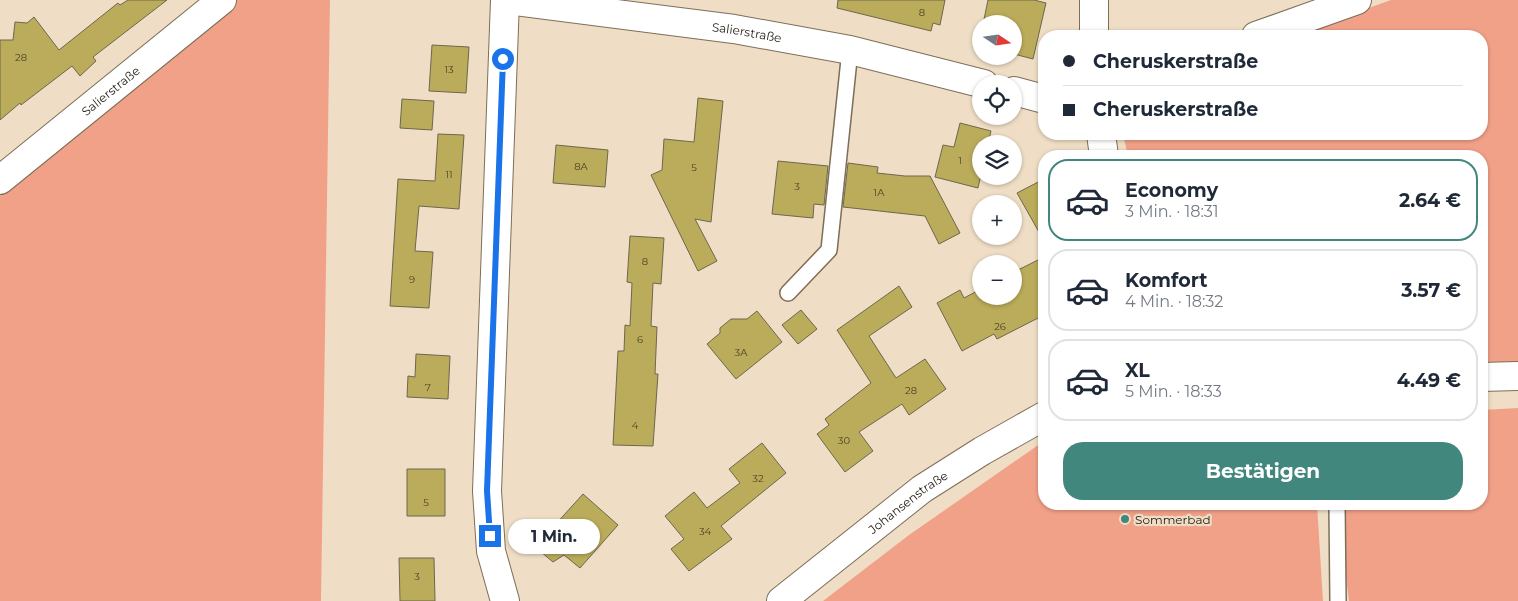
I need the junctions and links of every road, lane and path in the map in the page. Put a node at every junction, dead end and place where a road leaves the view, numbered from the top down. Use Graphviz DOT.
graph roads {
  1 [pos="222,0"];
  2 [pos="506,0"];
  3 [pos="1094,0"];
  4 [pos="1357,0"];
  5 [pos="1094,30"];
  6 [pos="1273,30"];
  7 [pos="850,50"];
  8 [pos="972,81"];
  9 [pos="1022,93"];
  10 [pos="1038,97"];
  11 [pos="0,180"];
  12 [pos="788,293"];
  13 [pos="1518,376"];
  14 [pos="1488,377"];
  15 [pos="1038,419"];
  16 [pos="1337,510"];
  17 [pos="505,601"];
  18 [pos="782,601"];
  19 [pos="1338,601"];
  1 -- 11 [label="street, Salierstraße"];
  2 -- 7 [label="street, Salierstraße"];
  2 -- 17 [label="street"];
  3 -- 5 [label="street"];
  4 -- 6 [label="street"];
  7 -- 8 [label="street, Salierstraße"];
  7 -- 12 [label="lane"];
  9 -- 10 [label="street"];
  13 -- 14 [label="street"];
  15 -- 18 [label="street, Johansenstraße"];
  16 -- 19 [label="lane"];
}
